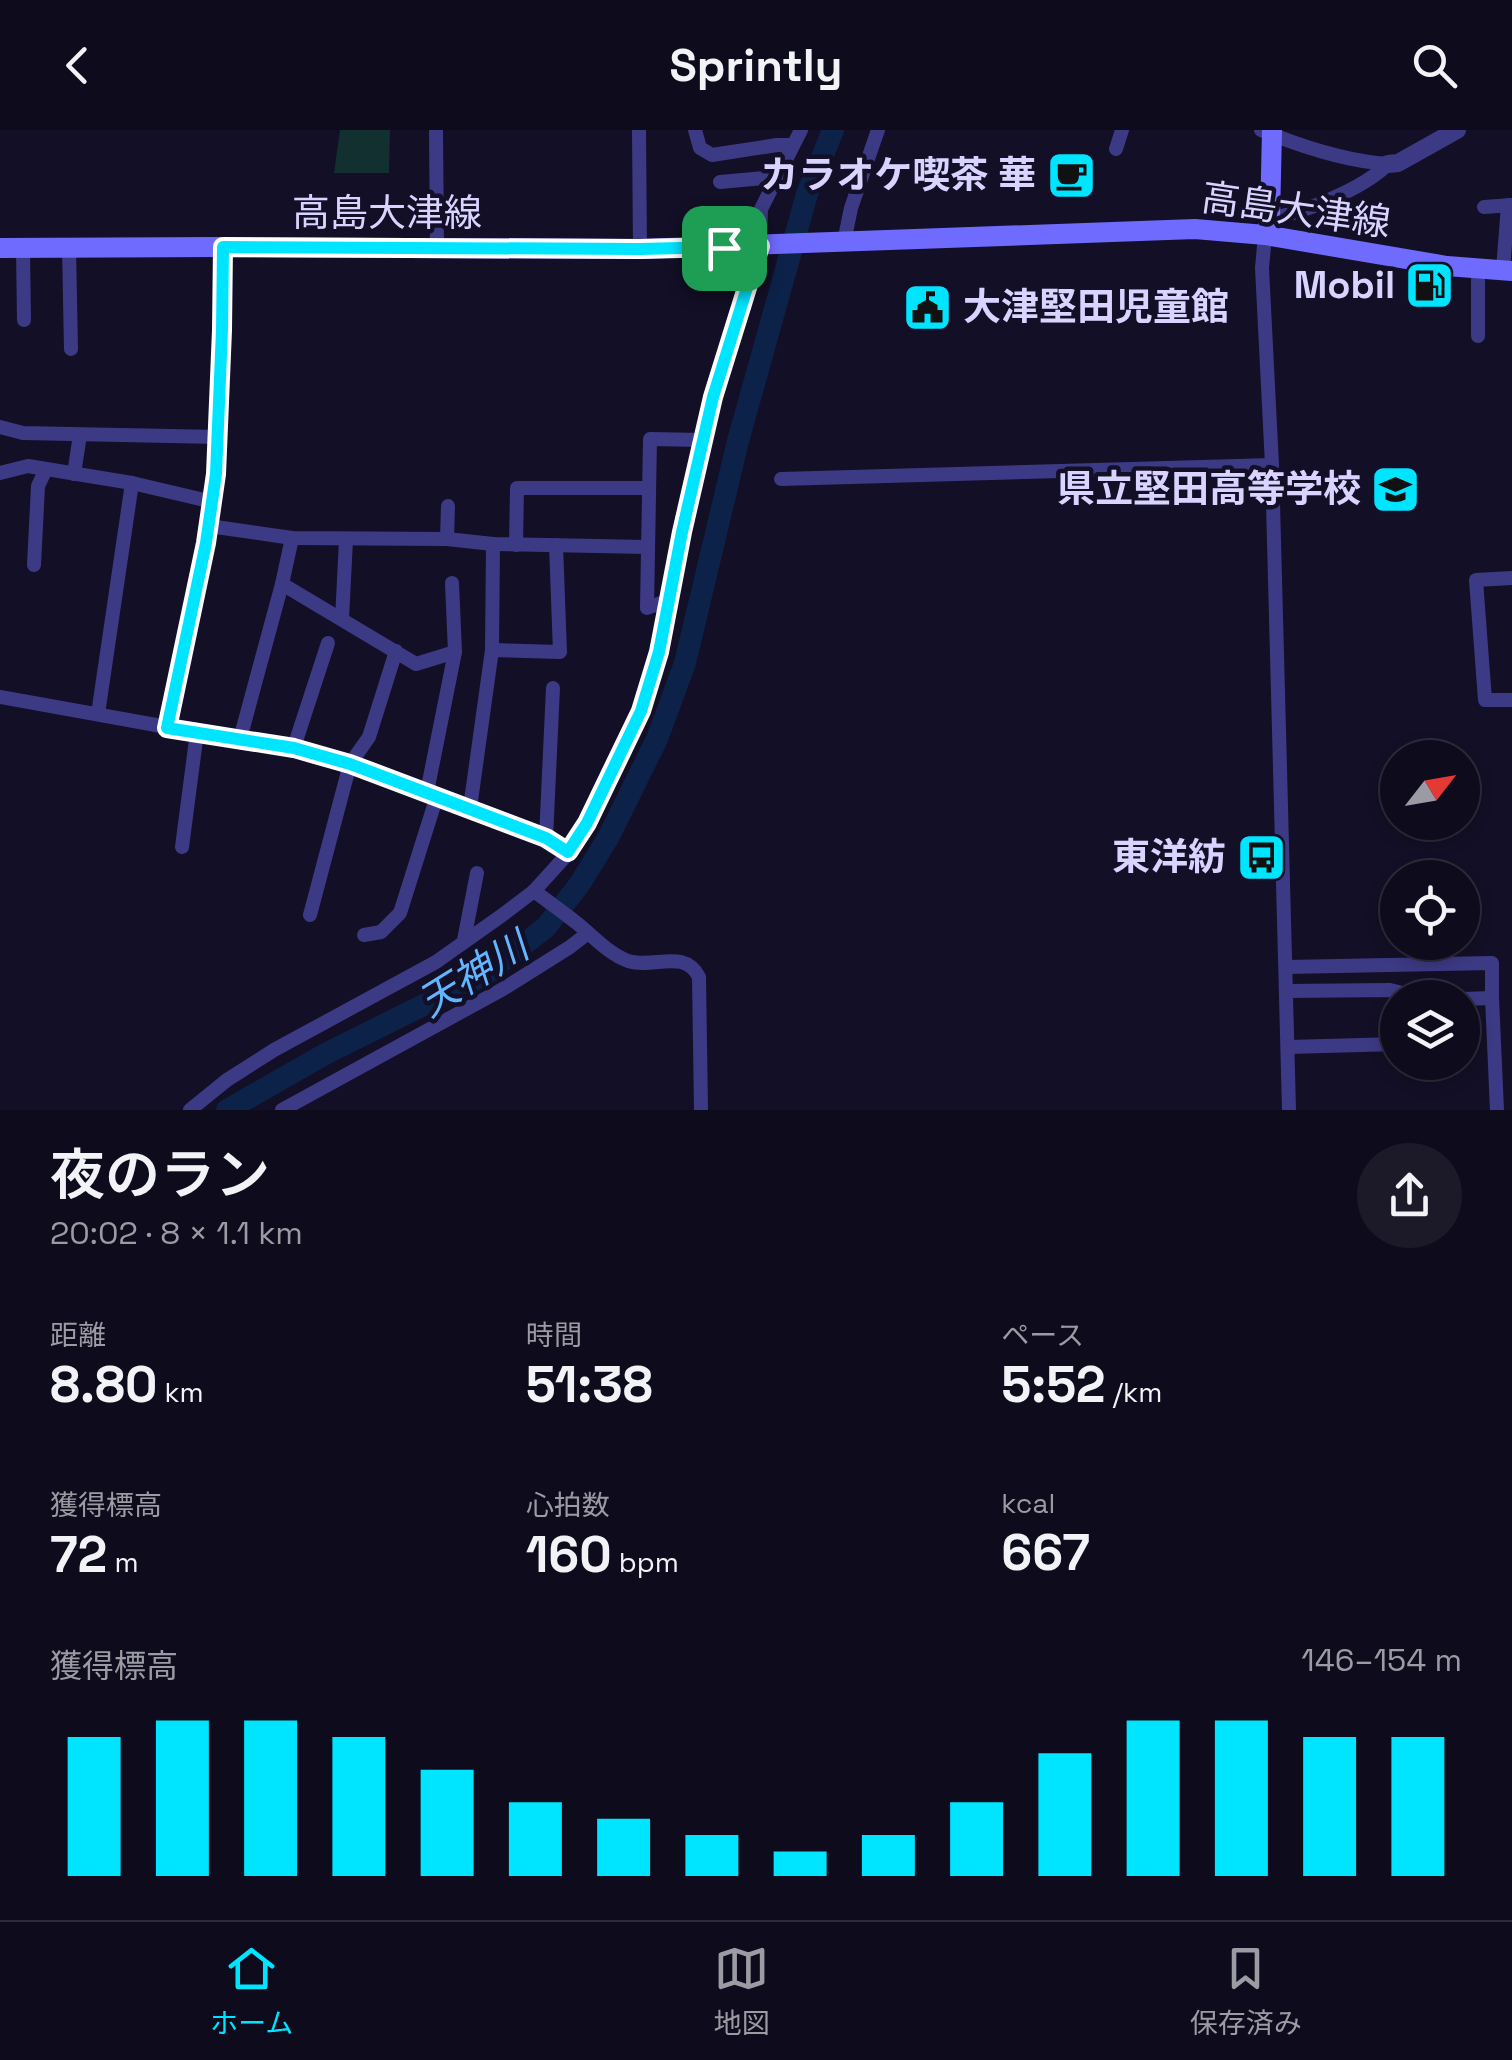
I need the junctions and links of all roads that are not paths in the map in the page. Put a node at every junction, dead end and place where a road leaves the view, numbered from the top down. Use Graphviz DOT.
graph roads {
  1 [pos="436,130"];
  2 [pos="639,130"];
  3 [pos="695,130"];
  4 [pos="801,130"];
  5 [pos="878,130"];
  6 [pos="1122,130"];
  7 [pos="1457,130"];
  8 [pos="1268,132"];
  9 [pos="793,145"];
  10 [pos="1116,149"];
  11 [pos="1388,164"];
  12 [pos="776,178"];
  13 [pos="720,182"];
  14 [pos="1510,205"];
  15 [pos="1484,206"];
  16 [pos="1268,227"];
  17 [pos="838,242"];
  18 [pos="767,246"];
  19 [pos="69,247"];
  20 [pos="223,247"];
  21 [pos="0,248"];
  22 [pos="23,248"];
  23 [pos="437,248"];
  24 [pos="640,249"];
  25 [pos="1478,268"];
  26 [pos="1508,270"];
  27 [pos="24,320"];
  28 [pos="1478,336"];
  29 [pos="71,349"];
  30 [pos="0,427"];
  31 [pos="80,434"];
  32 [pos="218,437"];
  33 [pos="702,440"];
  34 [pos="1272,466"];
  35 [pos="46,469"];
  36 [pos="0,472"];
  37 [pos="74,474"];
  38 [pos="781,479"];
  39 [pos="132,483"];
  40 [pos="648,488"];
  41 [pos="213,502"];
  42 [pos="448,506"];
  43 [pos="209,526"];
  44 [pos="292,538"];
  45 [pos="447,539"];
  46 [pos="346,540"];
  47 [pos="494,544"];
  48 [pos="516,544"];
  49 [pos="556,546"];
  50 [pos="647,548"];
  51 [pos="34,565"];
  52 [pos="1512,578"];
  53 [pos="452,582"];
  54 [pos="282,584"];
  55 [pos="669,600"];
  56 [pos="342,620"];
  57 [pos="328,643"];
  58 [pos="492,650"];
  59 [pos="396,652"];
  60 [pos="455,652"];
  61 [pos="553,688"];
  62 [pos="0,697"];
  63 [pos="1512,700"];
  64 [pos="98,714"];
  65 [pos="167,728"];
  66 [pos="196,732"];
  67 [pos="240,739"];
  68 [pos="294,748"];
  69 [pos="350,764"];
  70 [pos="432,794"];
  71 [pos="470,808"];
  72 [pos="546,838"];
  73 [pos="182,847"];
  74 [pos="568,852"];
  75 [pos="477,873"];
  76 [pos="537,893"];
  77 [pos="310,915"];
  78 [pos="584,929"];
  79 [pos="364,935"];
  80 [pos="464,940"];
  81 [pos="1286,967"];
  82 [pos="1380,990"];
  83 [pos="1286,991"];
  84 [pos="1480,998"];
  85 [pos="1492,998"];
  86 [pos="1380,1044"];
  87 [pos="1288,1047"];
  88 [pos="190,1110"];
  89 [pos="282,1110"];
  90 [pos="701,1110"];
  91 [pos="1290,1110"];
  92 [pos="1497,1110"];
  1 -- 23 [label="street"];
  2 -- 24 [label="street"];
  3 -- 9 [label="street"];
  4 -- 9 [label="street"];
  5 -- 17 [label="street"];
  6 -- 10 [label="street"];
  7 -- 11 [label="street"];
  8 -- 11 [label="street"];
  8 -- 16 [label="main road"];
  9 -- 12 [label="street"];
  11 -- 16 [label="street"];
  12 -- 13 [label="street"];
  12 -- 18 [label="street"];
  14 -- 15 [label="street"];
  14 -- 26 [label="street"];
  16 -- 17 [label="main road, 高島大津線"];
  16 -- 25 [label="main road, 高島大津線"];
  16 -- 34 [label="street"];
  17 -- 18 [label="main road"];
  18 -- 24 [label="main road, 高島大津線"];
  18 -- 33 [label="street"];
  19 -- 20 [label="main road, 高島大津線"];
  19 -- 22 [label="main road, 高島大津線"];
  19 -- 29 [label="street"];
  20 -- 23 [label="main road, 高島大津線"];
  20 -- 32 [label="street"];
  21 -- 22 [label="main road, 高島大津線"];
  22 -- 27 [label="street"];
  23 -- 24 [label="main road, 高島大津線"];
  25 -- 26 [label="main road, 高島大津線"];
  25 -- 28 [label="street"];
  30 -- 31 [label="street"];
  31 -- 32 [label="street"];
  31 -- 37 [label="street"];
  32 -- 41 [label="street"];
  33 -- 40 [label="street"];
  33 -- 55 [label="street"];
  34 -- 38 [label="street"];
  34 -- 81 [label="street"];
  35 -- 36 [label="street"];
  35 -- 37 [label="street"];
  35 -- 51 [label="street"];
  37 -- 39 [label="street"];
  39 -- 41 [label="street"];
  39 -- 64 [label="street"];
  40 -- 48 [label="street"];
  40 -- 50 [label="street"];
  41 -- 43 [label="street"];
  42 -- 45 [label="street"];
  43 -- 44 [label="street"];
  43 -- 65 [label="street"];
  44 -- 46 [label="street"];
  44 -- 54 [label="street"];
  45 -- 46 [label="street"];
  45 -- 47 [label="street"];
  46 -- 56 [label="street"];
  47 -- 48 [label="street"];
  47 -- 58 [label="street"];
  48 -- 49 [label="street"];
  49 -- 50 [label="street"];
  49 -- 58 [label="street"];
  50 -- 55 [label="street"];
  52 -- 63 [label="street"];
  53 -- 60 [label="street"];
  54 -- 56 [label="street"];
  54 -- 67 [label="street"];
  55 -- 74 [label="street"];
  56 -- 59 [label="street"];
  57 -- 68 [label="street"];
  58 -- 71 [label="street"];
  59 -- 60 [label="street"];
  59 -- 69 [label="street"];
  60 -- 70 [label="street"];
  61 -- 72 [label="street"];
  62 -- 64 [label="street"];
  64 -- 65 [label="street"];
  65 -- 66 [label="street"];
  66 -- 67 [label="street"];
  66 -- 73 [label="street"];
  67 -- 68 [label="street"];
  68 -- 69 [label="street"];
  69 -- 70 [label="street"];
  69 -- 77 [label="street"];
  70 -- 71 [label="street"];
  70 -- 79 [label="street"];
  71 -- 72 [label="street"];
  72 -- 74 [label="street"];
  74 -- 76 [label="street"];
  75 -- 80 [label="street"];
  76 -- 78 [label="street"];
  76 -- 80 [label="street"];
  78 -- 89 [label="street"];
  78 -- 90 [label="street"];
  80 -- 88 [label="street"];
  81 -- 83 [label="street"];
  81 -- 85 [label="street"];
  82 -- 83 [label="street"];
  83 -- 87 [label="street"];
  84 -- 85 [label="street"];
  85 -- 92 [label="street"];
  86 -- 87 [label="street"];
  87 -- 91 [label="street"];
}
